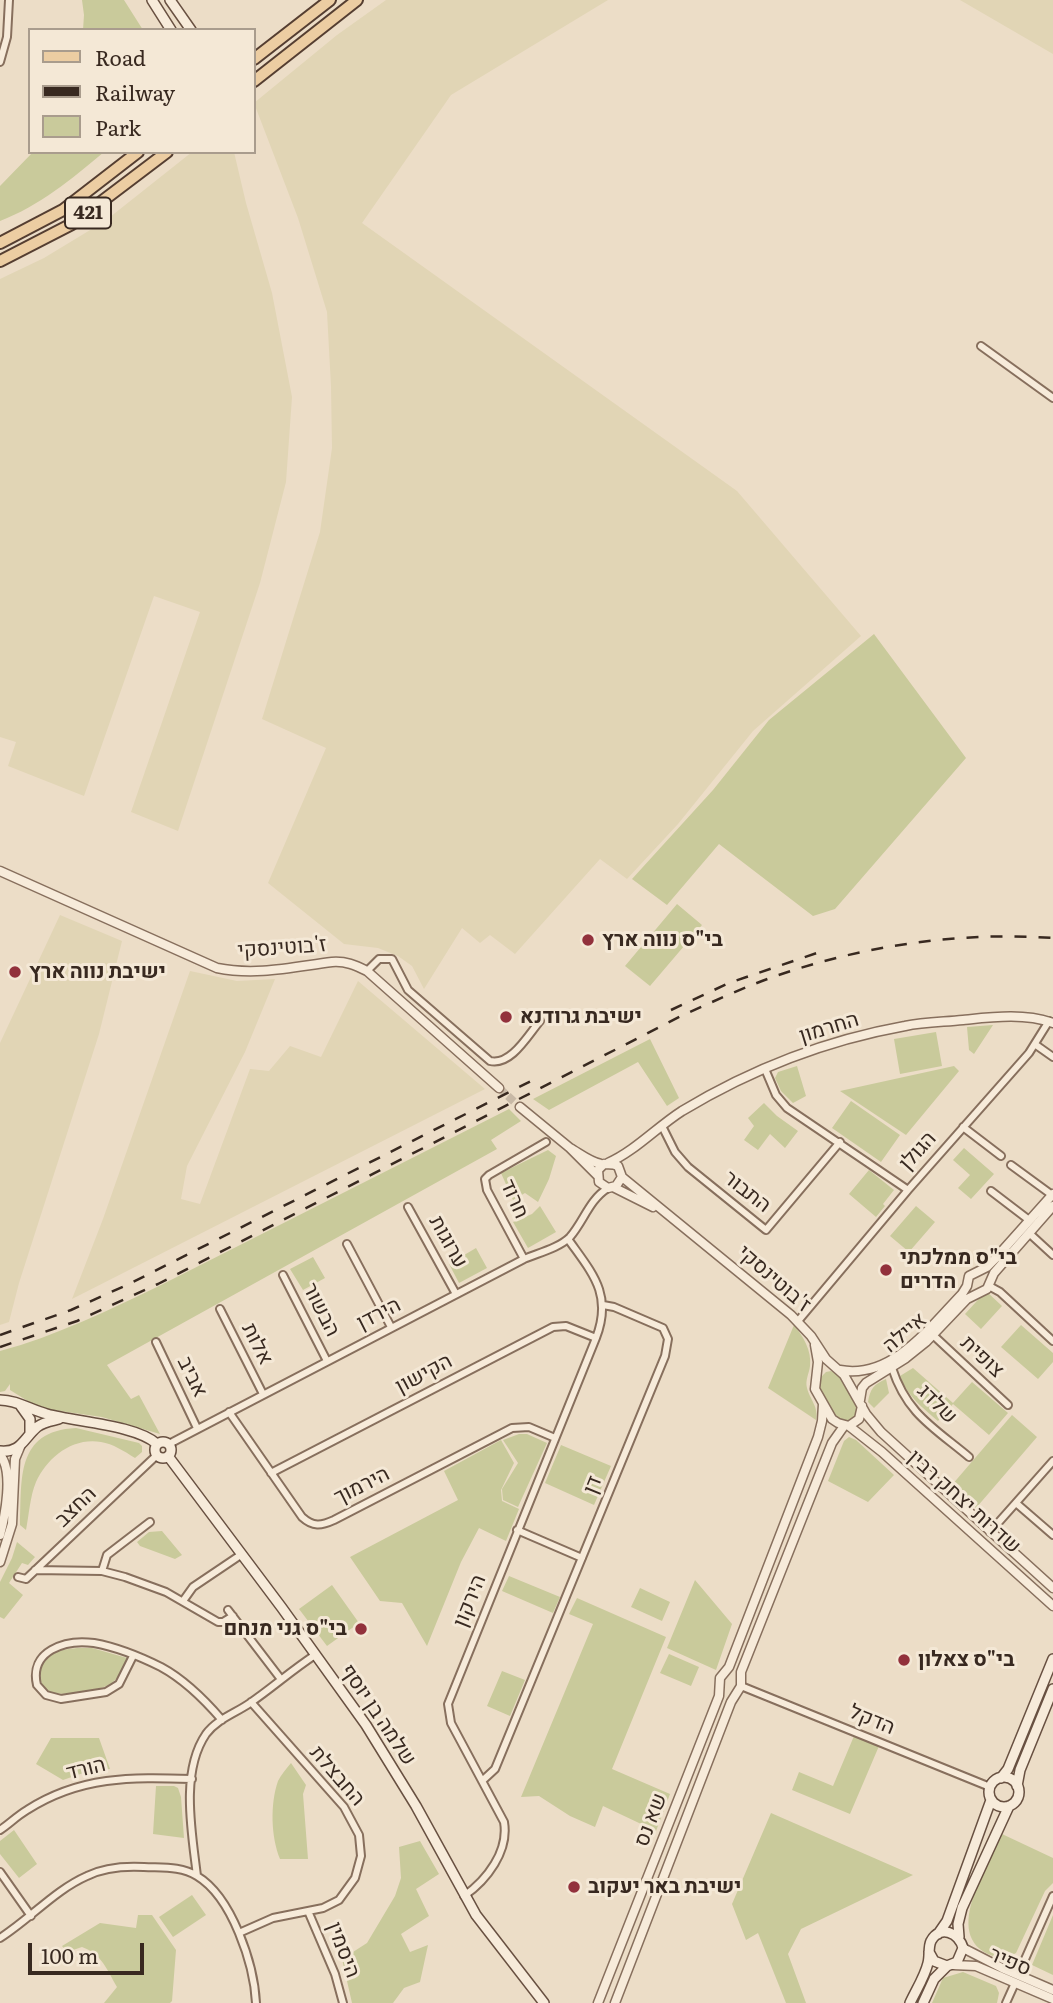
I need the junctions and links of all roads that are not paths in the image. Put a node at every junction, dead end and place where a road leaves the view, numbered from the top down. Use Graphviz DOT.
graph roads {
  1 [pos="9,0"];
  2 [pos="152,0"];
  3 [pos="170,0"];
  4 [pos="330,0"];
  5 [pos="357,0"];
  6 [pos="170,28"];
  7 [pos="190,28"];
  8 [pos="256,56"];
  9 [pos="0,62"];
  10 [pos="256,79"];
  11 [pos="136,154"];
  12 [pos="164,154"];
  13 [pos="0,243"];
  14 [pos="0,261"];
  15 [pos="981,346"];
  16 [pos="1053,398"];
  17 [pos="0,871"];
  18 [pos="367,971"];
  19 [pos="540,1021"];
  20 [pos="1051,1022"];
  21 [pos="1036,1045"];
  22 [pos="1053,1057"];
  23 [pos="765,1069"];
  24 [pos="499,1088"];
  25 [pos="520,1107"];
  26 [pos="662,1126"];
  27 [pos="963,1127"];
  28 [pos="547,1142"];
  29 [pos="840,1142"];
  30 [pos="636,1144"];
  31 [pos="570,1148"];
  32 [pos="1001,1156"];
  33 [pos="606,1164"];
  34 [pos="1011,1165"];
  35 [pos="622,1175"];
  36 [pos="597,1177"];
  37 [pos="610,1187"];
  38 [pos="908,1190"];
  39 [pos="992,1191"];
  40 [pos="1052,1194"];
  41 [pos="591,1203"];
  42 [pos="1053,1206"];
  43 [pos="408,1207"];
  44 [pos="1030,1220"];
  45 [pos="680,1222"];
  46 [pos="1029,1233"];
  47 [pos="568,1239"];
  48 [pos="347,1244"];
  49 [pos="1053,1255"];
  50 [pos="524,1259"];
  51 [pos="979,1271"];
  52 [pos="283,1275"];
  53 [pos="989,1283"];
  54 [pos="967,1286"];
  55 [pos="976,1293"];
  56 [pos="456,1294"];
  57 [pos="603,1305"];
  58 [pos="220,1309"];
  59 [pos="798,1321"];
  60 [pos="391,1327"];
  61 [pos="933,1335"];
  62 [pos="811,1336"];
  63 [pos="596,1338"];
  64 [pos="1053,1341"];
  65 [pos="156,1342"];
  66 [pos="327,1361"];
  67 [pos="892,1368"];
  68 [pos="838,1369"];
  69 [pos="815,1377"];
  70 [pos="263,1394"];
  71 [pos="0,1401"];
  72 [pos="861,1403"];
  73 [pos="19,1404"];
  74 [pos="823,1404"];
  75 [pos="1008,1405"];
  76 [pos="229,1412"];
  77 [pos="78,1420"];
  78 [pos="846,1426"];
  79 [pos="197,1428"];
  80 [pos="29,1436"];
  81 [pos="555,1438"];
  82 [pos="157,1444"];
  83 [pos="169,1444"];
  84 [pos="20,1447"];
  85 [pos="0,1453"];
  86 [pos="157,1455"];
  87 [pos="168,1456"];
  88 [pos="969,1457"];
  89 [pos="1053,1461"];
  90 [pos="271,1473"];
  91 [pos="1016,1503"];
  92 [pos="150,1522"];
  93 [pos="517,1530"];
  94 [pos="990,1532"];
  95 [pos="0,1535"];
  96 [pos="1053,1535"];
  97 [pos="242,1553"];
  98 [pos="582,1558"];
  99 [pos="0,1562"];
  100 [pos="35,1570"];
  101 [pos="102,1571"];
  102 [pos="18,1577"];
  103 [pos="1053,1588"];
  104 [pos="184,1601"];
  105 [pos="1053,1606"];
  106 [pos="315,1655"];
  107 [pos="133,1656"];
  108 [pos="1053,1659"];
  109 [pos="726,1673"];
  110 [pos="280,1678"];
  111 [pos="739,1686"];
  112 [pos="721,1689"];
  113 [pos="1053,1689"];
  114 [pos="251,1702"];
  115 [pos="222,1720"];
  116 [pos="1001,1778"];
  117 [pos="192,1779"];
  118 [pos="482,1781"];
  119 [pos="1017,1786"];
  120 [pos="990,1787"];
  121 [pos="991,1800"];
  122 [pos="1009,1807"];
  123 [pos="0,1830"];
  124 [pos="0,1872"];
  125 [pos="197,1876"];
  126 [pos="464,1896"];
  127 [pos="1053,1896"];
  128 [pos="308,1911"];
  129 [pos="31,1916"];
  130 [pos="239,1933"];
  131 [pos="938,1934"];
  132 [pos="959,1937"];
  133 [pos="0,1938"];
  134 [pos="963,1948"];
  135 [pos="929,1952"];
  136 [pos="950,1965"];
  137 [pos="1017,1979"];
  138 [pos="1053,1990"];
  139 [pos="1053,1999"];
  140 [pos="256,2003"];
  141 [pos="342,2003"];
  142 [pos="544,2003"];
  143 [pos="598,2003"];
  144 [pos="615,2003"];
  145 [pos="911,2003"];
  146 [pos="923,2003"];
  147 [pos="1006,2003"];
  1 -- 9 [label="street"];
  2 -- 6 [label="main road"];
  3 -- 7 [label="main road"];
  4 -- 8 [label="main road"];
  5 -- 10 [label="main road"];
  11 -- 13 [label="main road, 421"];
  12 -- 14 [label="main road, 421"];
  15 -- 16 [label="street"];
  17 -- 18 [label="street, ז'בוטינסקי"];
  18 -- 19 [label="street"];
  18 -- 24 [label="street, ז'בוטינסקי"];
  20 -- 21 [label="street, הגולן"];
  20 -- 23 [label="street, החרמון"];
  21 -- 22 [label="street"];
  21 -- 27 [label="street, הגולן"];
  23 -- 26 [label="street, החרמון"];
  23 -- 29 [label="street, הגולן"];
  25 -- 31 [label="street"];
  26 -- 29 [label="street, התבור"];
  26 -- 30 [label="street, החרמון"];
  27 -- 32 [label="street"];
  27 -- 38 [label="street, הגולן"];
  28 -- 50 [label="street, חרוד"];
  29 -- 38 [label="street, הגולן"];
  30 -- 33 [label="street, החרמון"];
  30 -- 35 [label="street, החרמון"];
  31 -- 33 [label="street"];
  31 -- 36 [label="street"];
  33 -- 35 [label="street"];
  33 -- 36 [label="street"];
  34 -- 40 [label="street"];
  35 -- 37 [label="street"];
  35 -- 45 [label="street, ז'בוטינסקי"];
  36 -- 37 [label="street"];
  36 -- 41 [label="street"];
  37 -- 41 [label="street"];
  37 -- 45 [label="street, ז'בוטינסקי"];
  38 -- 59 [label="street"];
  39 -- 44 [label="street"];
  40 -- 44 [label="street"];
  41 -- 47 [label="street"];
  42 -- 46 [label="street"];
  43 -- 56 [label="street, ערוגות"];
  44 -- 51 [label="street"];
  45 -- 59 [label="street, ז'בוטינסקי"];
  46 -- 49 [label="street"];
  46 -- 53 [label="street"];
  47 -- 50 [label="street, הירדן"];
  47 -- 57 [label="street"];
  48 -- 60 [label="street"];
  50 -- 56 [label="street, הירדן"];
  51 -- 53 [label="street"];
  51 -- 54 [label="street"];
  52 -- 66 [label="street, הבשור"];
  53 -- 55 [label="street"];
  53 -- 64 [label="street"];
  54 -- 55 [label="street"];
  54 -- 68 [label="street, איילה"];
  55 -- 61 [label="street, איילה"];
  56 -- 60 [label="street, הירדן"];
  57 -- 63 [label="street, הירקון"];
  57 -- 98 [label="street, דן"];
  58 -- 70 [label="street, אלות"];
  59 -- 62 [label="street, ז'בוטינסקי"];
  60 -- 66 [label="street, הירדן"];
  61 -- 67 [label="street, איילה"];
  61 -- 75 [label="street, צופית"];
  62 -- 68 [label="street, ז'בוטינסקי"];
  62 -- 69 [label="street, ז'בוטינסקי"];
  63 -- 81 [label="street, הירקון"];
  63 -- 90 [label="street, הקישון"];
  65 -- 79 [label="street, אביב"];
  66 -- 70 [label="street, הירדן"];
  67 -- 72 [label="street, איילה"];
  67 -- 88 [label="street, שלדג"];
  68 -- 69 [label="street, איילה"];
  68 -- 72 [label="street, ז'בוטינסקי"];
  69 -- 74 [label="street, ז'בוטינסקי"];
  70 -- 76 [label="street, הירדן"];
  71 -- 73 [label="main road"];
  72 -- 78 [label="street, איילה"];
  72 -- 94 [label="street, שדרות יצחק רבין"];
  73 -- 77 [label="main road"];
  73 -- 80 [label="main road"];
  74 -- 78 [label="street, שדרות יצחק רבין"];
  74 -- 109 [label="street"];
  76 -- 79 [label="street, הירדן"];
  76 -- 90 [label="street, הירמוך"];
  77 -- 80 [label="main road"];
  77 -- 82 [label="main road"];
  78 -- 105 [label="street, שדרות יצחק רבין"];
  78 -- 111 [label="street, שא נס"];
  79 -- 83 [label="street, הירדן"];
  80 -- 84 [label="main road"];
  81 -- 90 [label="street, הירמוך"];
  81 -- 93 [label="street, הירקון"];
  82 -- 83 [label="main road"];
  82 -- 86 [label="main road"];
  83 -- 87 [label="main road"];
  84 -- 85 [label="main road"];
  84 -- 99 [label="street"];
  85 -- 95 [label="street"];
  86 -- 87 [label="main road"];
  86 -- 100 [label="street, החצב"];
  87 -- 97 [label="main road, שלמה בן יוסף"];
  89 -- 91 [label="street"];
  91 -- 94 [label="street"];
  91 -- 96 [label="street"];
  92 -- 101 [label="street"];
  93 -- 98 [label="street"];
  93 -- 118 [label="street, הירקון"];
  94 -- 103 [label="street, שדרות יצחק רבין"];
  97 -- 104 [label="street"];
  97 -- 106 [label="main road, שלמה בן יוסף"];
  98 -- 118 [label="street, דן"];
  100 -- 101 [label="street"];
  100 -- 102 [label="street, החצב"];
  101 -- 104 [label="street"];
  104 -- 110 [label="street"];
  106 -- 110 [label="street"];
  106 -- 126 [label="main road, שלמה בן יוסף"];
  107 -- 107 [label="street"];
  107 -- 115 [label="street"];
  108 -- 116 [label="main road"];
  109 -- 111 [label="street"];
  109 -- 112 [label="street"];
  110 -- 114 [label="street"];
  111 -- 112 [label="street"];
  111 -- 120 [label="street, הדקל"];
  111 -- 144 [label="street, שא נס"];
  112 -- 143 [label="street, שא נס"];
  113 -- 119 [label="main road"];
  114 -- 115 [label="street"];
  114 -- 128 [label="street, החבצלת"];
  115 -- 117 [label="street"];
  116 -- 119 [label="main road"];
  116 -- 120 [label="main road"];
  117 -- 123 [label="street, הורד"];
  117 -- 125 [label="street"];
  118 -- 126 [label="street, הירקון"];
  119 -- 122 [label="main road"];
  120 -- 121 [label="main road"];
  121 -- 122 [label="main road"];
  121 -- 131 [label="main road"];
  122 -- 132 [label="main road"];
  124 -- 129 [label="street"];
  125 -- 129 [label="street"];
  125 -- 130 [label="street"];
  126 -- 142 [label="main road, שלמה בן יוסף"];
  127 -- 137 [label="street"];
  128 -- 130 [label="street, החבצלת"];
  128 -- 141 [label="street, היסמין"];
  129 -- 133 [label="street"];
  130 -- 140 [label="street"];
  131 -- 132 [label="main road"];
  131 -- 135 [label="main road"];
  132 -- 134 [label="main road"];
  134 -- 136 [label="main road"];
  134 -- 137 [label="street, ספיר"];
  135 -- 136 [label="main road"];
  135 -- 145 [label="main road"];
  136 -- 137 [label="street, ספיר"];
  136 -- 146 [label="main road"];
  137 -- 138 [label="street, ספיר"];
  137 -- 139 [label="street, ספיר"];
  137 -- 147 [label="street"];
}
